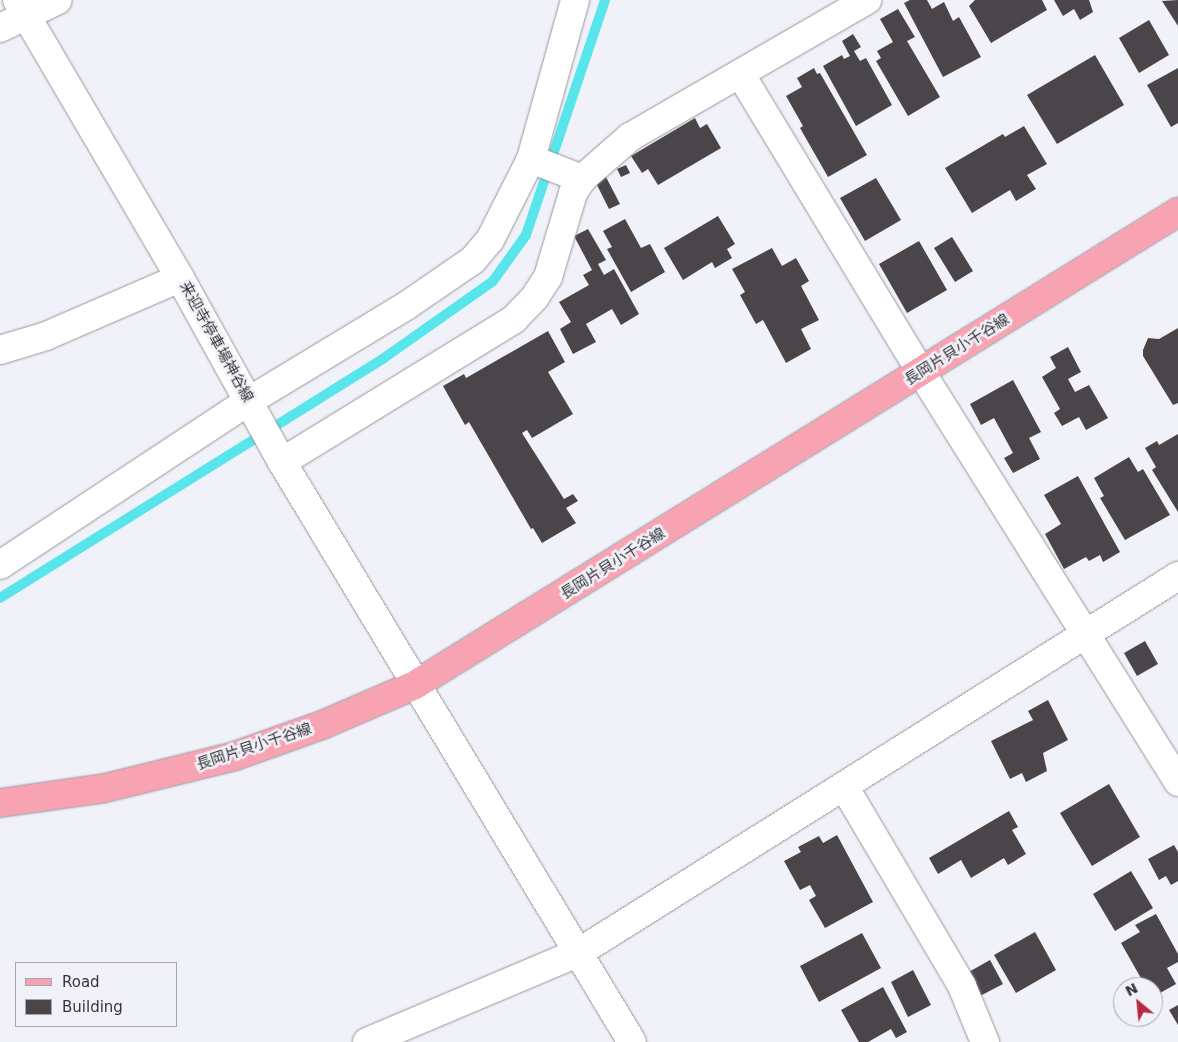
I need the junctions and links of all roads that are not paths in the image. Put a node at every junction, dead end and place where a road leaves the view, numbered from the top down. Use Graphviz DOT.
graph roads {
  1 [pos="58,0"];
  2 [pos="575,0"];
  3 [pos="866,0"];
  4 [pos="21,8"];
  5 [pos="0,28"];
  6 [pos="742,75"];
  7 [pos="531,159"];
  8 [pos="582,179"];
  9 [pos="1178,212"];
  10 [pos="180,278"];
  11 [pos="0,350"];
  12 [pos="921,372"];
  13 [pos="249,401"];
  14 [pos="282,462"];
  15 [pos="0,565"];
  16 [pos="1178,576"];
  17 [pos="1084,632"];
  18 [pos="415,685"];
  19 [pos="1178,782"];
  20 [pos="845,788"];
  21 [pos="0,803"];
  22 [pos="578,953"];
  23 [pos="367,1042"];
  24 [pos="632,1042"];
  25 [pos="986,1042"];
  1 -- 4 [label="street"];
  2 -- 7 [label="street"];
  3 -- 6 [label="street"];
  4 -- 5 [label="street"];
  4 -- 10 [label="street, 来迎寺停車場神谷線"];
  6 -- 8 [label="street"];
  6 -- 12 [label="street"];
  7 -- 8 [label="street"];
  7 -- 13 [label="street"];
  8 -- 14 [label="street"];
  9 -- 12 [label="main road, 長岡片貝小千谷線"];
  10 -- 11 [label="street"];
  10 -- 13 [label="street, 来迎寺停車場神谷線"];
  12 -- 17 [label="street"];
  12 -- 18 [label="main road, 長岡片貝小千谷線"];
  13 -- 14 [label="street, 来迎寺停車場神谷線"];
  13 -- 15 [label="street"];
  14 -- 18 [label="street, 来迎寺停車場神谷線"];
  16 -- 17 [label="street"];
  17 -- 19 [label="street"];
  17 -- 20 [label="street"];
  18 -- 21 [label="main road, 長岡片貝小千谷線"];
  18 -- 22 [label="street, 来迎寺停車場神谷線"];
  20 -- 22 [label="street"];
  20 -- 25 [label="street"];
  22 -- 23 [label="street"];
  22 -- 24 [label="street, 来迎寺停車場神谷線"];
}
